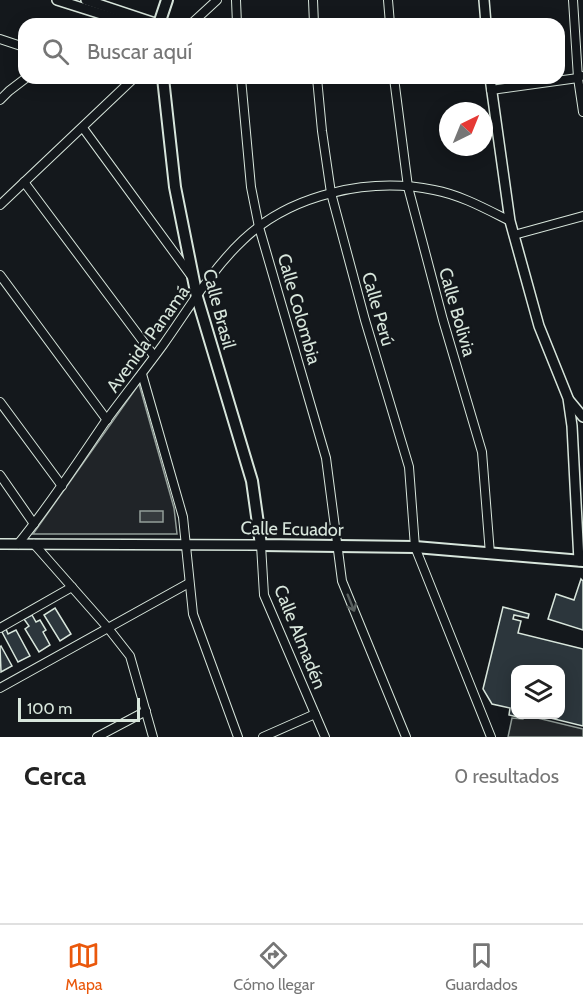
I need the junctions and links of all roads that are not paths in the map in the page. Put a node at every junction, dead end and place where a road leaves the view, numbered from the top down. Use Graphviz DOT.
graph roads {
  1 [pos="57,0"];
  2 [pos="86,0"];
  3 [pos="166,0"];
  4 [pos="217,0"];
  5 [pos="236,0"];
  6 [pos="313,0"];
  7 [pos="388,0"];
  8 [pos="484,0"];
  9 [pos="573,0"];
  10 [pos="126,13"];
  11 [pos="104,18"];
  12 [pos="119,18"];
  13 [pos="141,18"];
  14 [pos="160,18"];
  15 [pos="198,18"];
  16 [pos="237,18"];
  17 [pos="314,18"];
  18 [pos="390,18"];
  19 [pos="486,18"];
  20 [pos="0,39"];
  21 [pos="18,45"];
  22 [pos="581,77"];
  23 [pos="565,79"];
  24 [pos="18,84"];
  25 [pos="128,84"];
  26 [pos="164,84"];
  27 [pos="242,84"];
  28 [pos="318,84"];
  29 [pos="395,84"];
  30 [pos="490,84"];
  31 [pos="533,84"];
  32 [pos="491,90"];
  33 [pos="0,100"];
  34 [pos="583,112"];
  35 [pos="83,128"];
  36 [pos="24,182"];
  37 [pos="408,187"];
  38 [pos="331,193"];
  39 [pos="0,205"];
  40 [pos="583,216"];
  41 [pos="510,221"];
  42 [pos="259,227"];
  43 [pos="513,235"];
  44 [pos="0,275"];
  45 [pos="192,277"];
  46 [pos="197,297"];
  47 [pos="154,356"];
  48 [pos="141,374"];
  49 [pos="568,398"];
  50 [pos="0,402"];
  51 [pos="583,417"];
  52 [pos="107,420"];
  53 [pos="1,479"];
  54 [pos="62,486"];
  55 [pos="34,524"];
  56 [pos="0,544"];
  57 [pos="18,544"];
  58 [pos="34,544"];
  59 [pos="185,544"];
  60 [pos="261,545"];
  61 [pos="339,547"];
  62 [pos="415,548"];
  63 [pos="490,554"];
  64 [pos="581,561"];
  65 [pos="189,583"];
  66 [pos="72,587"];
  67 [pos="0,628"];
  68 [pos="108,628"];
  69 [pos="0,688"];
  70 [pos="146,711"];
  71 [pos="315,714"];
  72 [pos="97,737"];
  73 [pos="153,737"];
  74 [pos="238,737"];
  75 [pos="263,737"];
  76 [pos="325,737"];
  77 [pos="406,737"];
  78 [pos="491,737"];
  1 -- 11 [label="street"];
  2 -- 10 [label="street"];
  3 -- 14 [label="main road"];
  4 -- 15 [label="street"];
  5 -- 16 [label="street"];
  6 -- 17 [label="street"];
  7 -- 18 [label="street"];
  8 -- 19 [label="street"];
  9 -- 22 [label="street"];
  10 -- 12 [label="street"];
  10 -- 13 [label="street"];
  20 -- 21 [label="street"];
  22 -- 23 [label="street"];
  22 -- 34 [label="street"];
  24 -- 33 [label="street"];
  25 -- 35 [label="street"];
  26 -- 45 [label="main road, Calle Brasil"];
  27 -- 42 [label="street, Calle Colombia"];
  28 -- 38 [label="street, Calle Perú"];
  29 -- 37 [label="street, Calle Bolivia"];
  30 -- 32 [label="street"];
  31 -- 32 [label="street"];
  32 -- 41 [label="street"];
  35 -- 36 [label="street"];
  35 -- 45 [label="street"];
  36 -- 39 [label="street"];
  36 -- 47 [label="street"];
  37 -- 38 [label="street, Avenida Panamá"];
  37 -- 41 [label="street, Avenida Panamá"];
  37 -- 63 [label="street, Calle Bolivia"];
  38 -- 42 [label="street, Avenida Panamá"];
  38 -- 62 [label="street, Calle Perú"];
  40 -- 43 [label="street"];
  41 -- 43 [label="street"];
  42 -- 46 [label="street, Avenida Panamá"];
  42 -- 61 [label="street, Calle Colombia"];
  43 -- 49 [label="street"];
  44 -- 52 [label="street"];
  45 -- 46 [label="main road, Calle Brasil"];
  46 -- 47 [label="street, Avenida Panamá"];
  46 -- 60 [label="main road, Calle Brasil"];
  47 -- 48 [label="street, Avenida Panamá"];
  48 -- 52 [label="street, Avenida Panamá"];
  48 -- 59 [label="street"];
  49 -- 51 [label="street"];
  49 -- 64 [label="street"];
  50 -- 54 [label="street"];
  52 -- 54 [label="street, Avenida Panamá"];
  53 -- 55 [label="street"];
  54 -- 55 [label="street, Avenida Panamá"];
  55 -- 57 [label="street, Avenida Panamá"];
  56 -- 57 [label="street, Calle Ecuador"];
  57 -- 58 [label="street, Calle Ecuador"];
  58 -- 59 [label="street, Calle Ecuador"];
  58 -- 66 [label="street"];
  59 -- 60 [label="street, Calle Ecuador"];
  59 -- 65 [label="street"];
  60 -- 61 [label="main road, Calle Ecuador"];
  60 -- 71 [label="street, Calle Almadén"];
  61 -- 62 [label="main road, Calle Ecuador"];
  61 -- 77 [label="street, Calle Colombia, one-way"];
  62 -- 63 [label="main road, Calle Ecuador"];
  62 -- 78 [label="street, Calle Perú"];
  63 -- 64 [label="main road, Calle Ecuador"];
  65 -- 68 [label="street"];
  65 -- 74 [label="street"];
  66 -- 67 [label="street"];
  66 -- 68 [label="street"];
  68 -- 69 [label="street"];
  68 -- 70 [label="street"];
  70 -- 72 [label="street"];
  70 -- 73 [label="street"];
  71 -- 75 [label="street"];
  71 -- 76 [label="street, Calle Almadén"];
}
